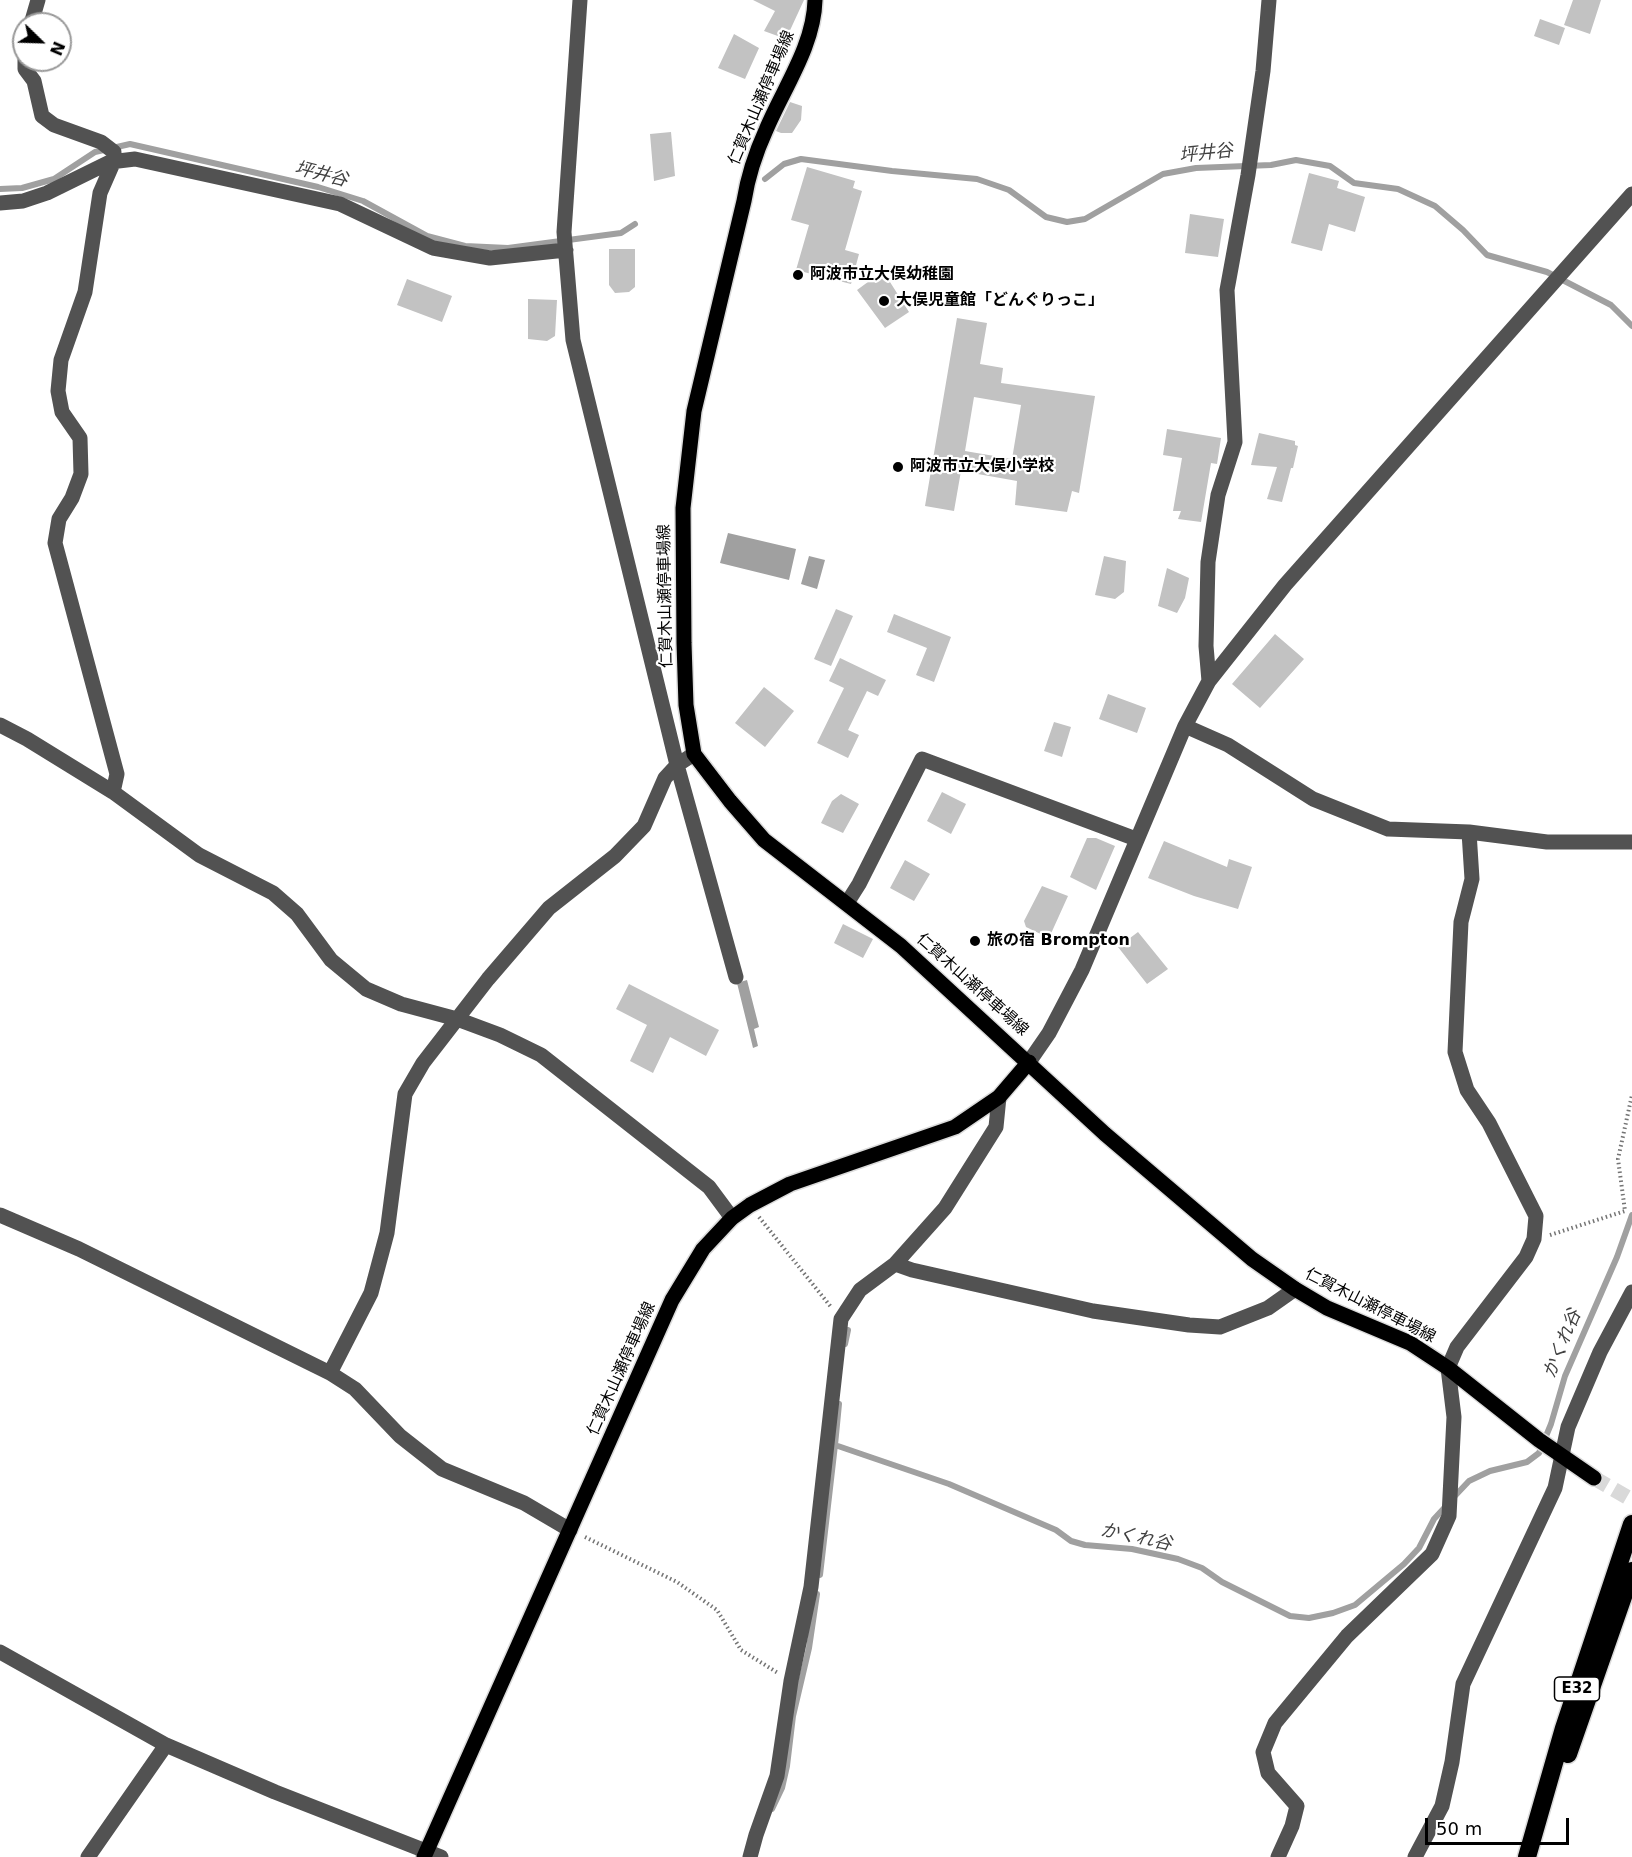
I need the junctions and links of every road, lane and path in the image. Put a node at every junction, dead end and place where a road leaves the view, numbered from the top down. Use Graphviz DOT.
graph roads {
  1 [pos="580,0"];
  2 [pos="815,0"];
  3 [pos="1269,0"];
  4 [pos="27,72"];
  5 [pos="111,153"];
  6 [pos="1632,194"];
  7 [pos="0,203"];
  8 [pos="565,241"];
  9 [pos="1209,681"];
  10 [pos="0,725"];
  11 [pos="1185,726"];
  12 [pos="694,754"];
  13 [pos="677,765"];
  14 [pos="113,792"];
  15 [pos="1469,832"];
  16 [pos="1136,839"];
  17 [pos="1632,842"];
  18 [pos="847,903"];
  19 [pos="736,976"];
  20 [pos="457,1019"];
  21 [pos="1029,1062"];
  22 [pos="1632,1095"];
  23 [pos="999,1097"];
  24 [pos="750,1205"];
  25 [pos="0,1215"];
  26 [pos="732,1218"];
  27 [pos="1534,1239"];
  28 [pos="895,1264"];
  29 [pos="1295,1289"];
  30 [pos="1632,1292"];
  31 [pos="841,1319"];
  32 [pos="1448,1368"];
  33 [pos="330,1373"];
  34 [pos="1562,1457"];
  35 [pos="1594,1478"];
  36 [pos="1632,1524"];
  37 [pos="570,1530"];
  38 [pos="1632,1571"];
  39 [pos="0,1652"];
  40 [pos="791,1681"];
  41 [pos="166,1746"];
  42 [pos="430,1855"];
  43 [pos="88,1857"];
  44 [pos="750,1857"];
  45 [pos="1278,1857"];
  46 [pos="1415,1857"];
  47 [pos="1527,1857"];
  48 [pos="1532,1857"];
  1 -- 8 [label="street"];
  2 -- 12 [label="main road, 仁賀木山瀬停車場線"];
  3 -- 9 [label="street"];
  4 -- 5 [label="street"];
  5 -- 7 [label="street"];
  5 -- 8 [label="street"];
  5 -- 14 [label="street"];
  6 -- 9 [label="street"];
  8 -- 13 [label="street"];
  9 -- 11 [label="street"];
  10 -- 14 [label="street"];
  11 -- 15 [label="street"];
  11 -- 16 [label="street"];
  12 -- 13 [label="street"];
  12 -- 18 [label="main road, 仁賀木山瀬停車場線"];
  13 -- 19 [label="street"];
  13 -- 20 [label="street"];
  14 -- 20 [label="street"];
  15 -- 17 [label="street"];
  15 -- 27 [label="street"];
  16 -- 18 [label="street"];
  16 -- 21 [label="street"];
  18 -- 21 [label="main road, 仁賀木山瀬停車場線"];
  20 -- 26 [label="street"];
  20 -- 33 [label="street"];
  21 -- 23 [label="main road, 仁賀木山瀬停車場線"];
  21 -- 29 [label="main road, 仁賀木山瀬停車場線"];
  22 -- 27 [label="path"];
  23 -- 24 [label="main road, 仁賀木山瀬停車場線"];
  23 -- 28 [label="street"];
  24 -- 26 [label="main road, 仁賀木山瀬停車場線"];
  24 -- 31 [label="path"];
  25 -- 33 [label="street"];
  26 -- 37 [label="main road, 仁賀木山瀬停車場線"];
  27 -- 32 [label="street"];
  28 -- 29 [label="street"];
  28 -- 31 [label="street"];
  29 -- 32 [label="main road, 仁賀木山瀬停車場線"];
  30 -- 34 [label="street"];
  31 -- 40 [label="street"];
  32 -- 34 [label="main road, 仁賀木山瀬停車場線"];
  32 -- 45 [label="street"];
  33 -- 37 [label="street"];
  34 -- 35 [label="main road, 仁賀木山瀬停車場線"];
  34 -- 46 [label="street"];
  36 -- 47 [label="highway, E32"];
  37 -- 40 [label="path"];
  37 -- 42 [label="main road, 仁賀木山瀬停車場線"];
  38 -- 48 [label="highway, E32"];
  39 -- 41 [label="street"];
  40 -- 44 [label="street"];
  41 -- 42 [label="street"];
  41 -- 43 [label="street"];
}
